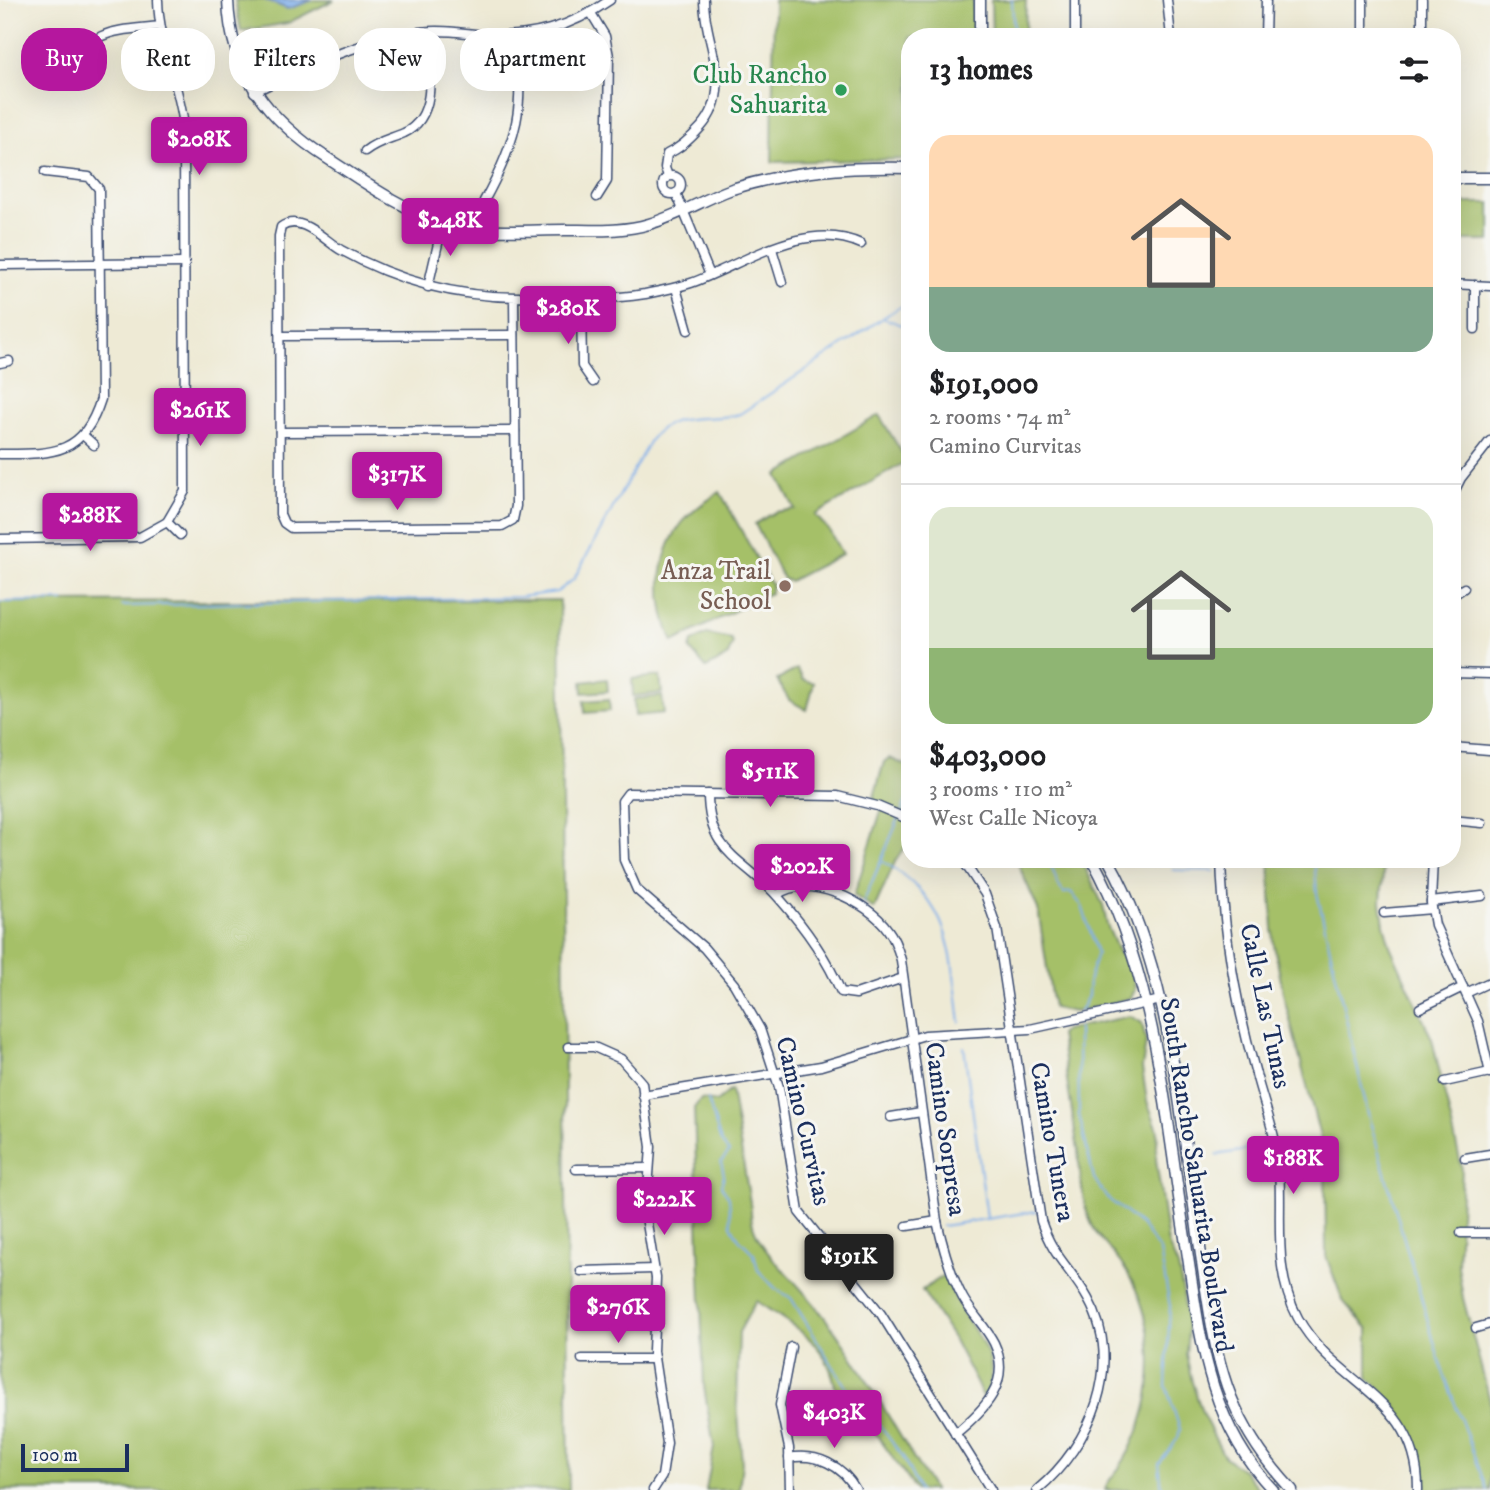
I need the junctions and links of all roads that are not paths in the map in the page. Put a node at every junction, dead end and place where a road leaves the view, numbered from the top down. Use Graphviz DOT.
graph roads {
  1 [pos="158,0"];
  2 [pos="228,0"];
  3 [pos="610,0"];
  4 [pos="704,0"];
  5 [pos="980,0"];
  6 [pos="1075,0"];
  7 [pos="1167,0"];
  8 [pos="1266,0"];
  9 [pos="1363,0"];
  10 [pos="1422,0"];
  11 [pos="591,13"];
  12 [pos="160,26"];
  13 [pos="555,28"];
  14 [pos="980,28"];
  15 [pos="1075,28"];
  16 [pos="1170,28"];
  17 [pos="1265,28"];
  18 [pos="1363,28"];
  19 [pos="1422,28"];
  20 [pos="107,35"];
  21 [pos="354,51"];
  22 [pos="429,91"];
  23 [pos="517,91"];
  24 [pos="254,92"];
  25 [pos="365,151"];
  26 [pos="901,168"];
  27 [pos="45,172"];
  28 [pos="668,176"];
  29 [pos="1461,178"];
  30 [pos="1490,178"];
  31 [pos="676,193"];
  32 [pos="597,197"];
  33 [pos="484,201"];
  34 [pos="684,212"];
  35 [pos="443,222"];
  36 [pos="861,244"];
  37 [pos="772,249"];
  38 [pos="100,263"];
  39 [pos="185,263"];
  40 [pos="0,265"];
  41 [pos="710,275"];
  42 [pos="782,282"];
  43 [pos="1461,284"];
  44 [pos="1475,285"];
  45 [pos="1490,286"];
  46 [pos="428,287"];
  47 [pos="676,288"];
  48 [pos="514,298"];
  49 [pos="581,298"];
  50 [pos="1475,329"];
  51 [pos="688,330"];
  52 [pos="514,335"];
  53 [pos="280,336"];
  54 [pos="593,382"];
  55 [pos="515,431"];
  56 [pos="280,432"];
  57 [pos="84,436"];
  58 [pos="1490,441"];
  59 [pos="94,445"];
  60 [pos="0,454"];
  61 [pos="1461,471"];
  62 [pos="167,522"];
  63 [pos="180,535"];
  64 [pos="0,539"];
  65 [pos="1464,588"];
  66 [pos="1461,590"];
  67 [pos="1461,673"];
  68 [pos="1490,674"];
  69 [pos="1461,748"];
  70 [pos="1489,750"];
  71 [pos="708,794"];
  72 [pos="901,816"];
  73 [pos="1461,821"];
  74 [pos="1482,823"];
  75 [pos="967,868"];
  76 [pos="1096,868"];
  77 [pos="1112,868"];
  78 [pos="1221,868"];
  79 [pos="1433,868"];
  80 [pos="777,895"];
  81 [pos="1482,896"];
  82 [pos="1431,906"];
  83 [pos="1384,913"];
  84 [pos="903,978"];
  85 [pos="1490,982"];
  86 [pos="1465,990"];
  87 [pos="1161,1000"];
  88 [pos="1148,1003"];
  89 [pos="1420,1007"];
  90 [pos="1012,1030"];
  91 [pos="911,1038"];
  92 [pos="568,1047"];
  93 [pos="1490,1072"];
  94 [pos="776,1074"];
  95 [pos="1446,1082"];
  96 [pos="643,1095"];
  97 [pos="921,1112"];
  98 [pos="891,1118"];
  99 [pos="1490,1154"];
  100 [pos="1465,1158"];
  101 [pos="649,1168"];
  102 [pos="576,1169"];
  103 [pos="937,1221"];
  104 [pos="907,1226"];
  105 [pos="1461,1233"];
  106 [pos="1490,1233"];
  107 [pos="654,1269"];
  108 [pos="581,1271"];
  109 [pos="1490,1324"];
  110 [pos="1476,1328"];
  111 [pos="791,1348"];
  112 [pos="582,1359"];
  113 [pos="654,1359"];
  114 [pos="955,1434"];
  115 [pos="789,1458"];
  116 [pos="653,1490"];
  117 [pos="790,1490"];
  118 [pos="856,1490"];
  119 [pos="991,1490"];
  120 [pos="1037,1490"];
  121 [pos="1273,1490"];
  122 [pos="1292,1490"];
  123 [pos="1418,1490"];
  1 -- 12 [label="street"];
  2 -- 24 [label="street"];
  3 -- 11 [label="street"];
  4 -- 28 [label="street"];
  5 -- 14 [label="street"];
  6 -- 15 [label="street"];
  7 -- 16 [label="street"];
  8 -- 17 [label="street"];
  9 -- 18 [label="street"];
  10 -- 19 [label="street"];
  11 -- 13 [label="street"];
  11 -- 32 [label="street"];
  12 -- 20 [label="street"];
  12 -- 39 [label="street"];
  21 -- 24 [label="street"];
  22 -- 25 [label="street"];
  23 -- 33 [label="street"];
  24 -- 35 [label="street"];
  26 -- 34 [label="street"];
  27 -- 38 [label="street"];
  28 -- 31 [label="street"];
  28 -- 31 [label="street"];
  29 -- 30 [label="street"];
  31 -- 34 [label="street"];
  34 -- 35 [label="street"];
  34 -- 41 [label="street"];
  35 -- 46 [label="street"];
  36 -- 37 [label="street"];
  37 -- 41 [label="street"];
  37 -- 42 [label="street"];
  38 -- 39 [label="street"];
  38 -- 40 [label="street"];
  38 -- 57 [label="street"];
  39 -- 62 [label="street"];
  41 -- 47 [label="street"];
  43 -- 44 [label="street"];
  44 -- 45 [label="street"];
  44 -- 50 [label="street"];
  46 -- 48 [label="street"];
  46 -- 53 [label="street"];
  47 -- 49 [label="street"];
  47 -- 51 [label="street"];
  48 -- 49 [label="street"];
  48 -- 52 [label="street"];
  49 -- 54 [label="street"];
  52 -- 53 [label="street"];
  52 -- 55 [label="street"];
  53 -- 56 [label="street"];
  55 -- 56 [label="street"];
  55 -- 56 [label="street"];
  57 -- 59 [label="street"];
  57 -- 60 [label="street"];
  58 -- 61 [label="street"];
  62 -- 63 [label="street"];
  62 -- 64 [label="street"];
  65 -- 66 [label="street"];
  67 -- 68 [label="street"];
  69 -- 70 [label="street"];
  71 -- 72 [label="street"];
  71 -- 80 [label="street"];
  71 -- 94 [label="street, Camino Curvitas"];
  73 -- 74 [label="street"];
  75 -- 90 [label="street, Camino Tunera"];
  76 -- 88 [label="street, South Rancho Sahuarita Boulevard"];
  77 -- 87 [label="street, South Rancho Sahuarita Boulevard"];
  78 -- 123 [label="street, Calle Las Tunas"];
  79 -- 82 [label="street"];
  80 -- 84 [label="street, Camino Sorpresa"];
  80 -- 84 [label="street"];
  81 -- 82 [label="street"];
  82 -- 83 [label="street"];
  82 -- 86 [label="street"];
  84 -- 91 [label="street, Camino Sorpresa"];
  85 -- 86 [label="street"];
  86 -- 89 [label="street"];
  86 -- 93 [label="street"];
  87 -- 88 [label="street"];
  87 -- 122 [label="street, South Rancho Sahuarita Boulevard"];
  88 -- 90 [label="street"];
  88 -- 121 [label="street, South Rancho Sahuarita Boulevard"];
  90 -- 91 [label="street"];
  90 -- 120 [label="street, Camino Tunera"];
  91 -- 94 [label="street"];
  91 -- 97 [label="street, Camino Sorpresa"];
  92 -- 96 [label="street"];
  93 -- 95 [label="street"];
  94 -- 96 [label="street"];
  94 -- 114 [label="street, Camino Curvitas"];
  96 -- 101 [label="street"];
  97 -- 98 [label="street"];
  97 -- 103 [label="street, Camino Sorpresa"];
  99 -- 100 [label="street"];
  101 -- 102 [label="street"];
  101 -- 107 [label="street"];
  103 -- 104 [label="street"];
  103 -- 114 [label="street, Camino Sorpresa"];
  105 -- 106 [label="street"];
  107 -- 108 [label="street"];
  107 -- 113 [label="street"];
  109 -- 110 [label="street"];
  111 -- 115 [label="street"];
  112 -- 113 [label="street"];
  113 -- 116 [label="street"];
  114 -- 119 [label="street, Camino Curvitas"];
  115 -- 117 [label="street"];
  115 -- 118 [label="street"];
}
